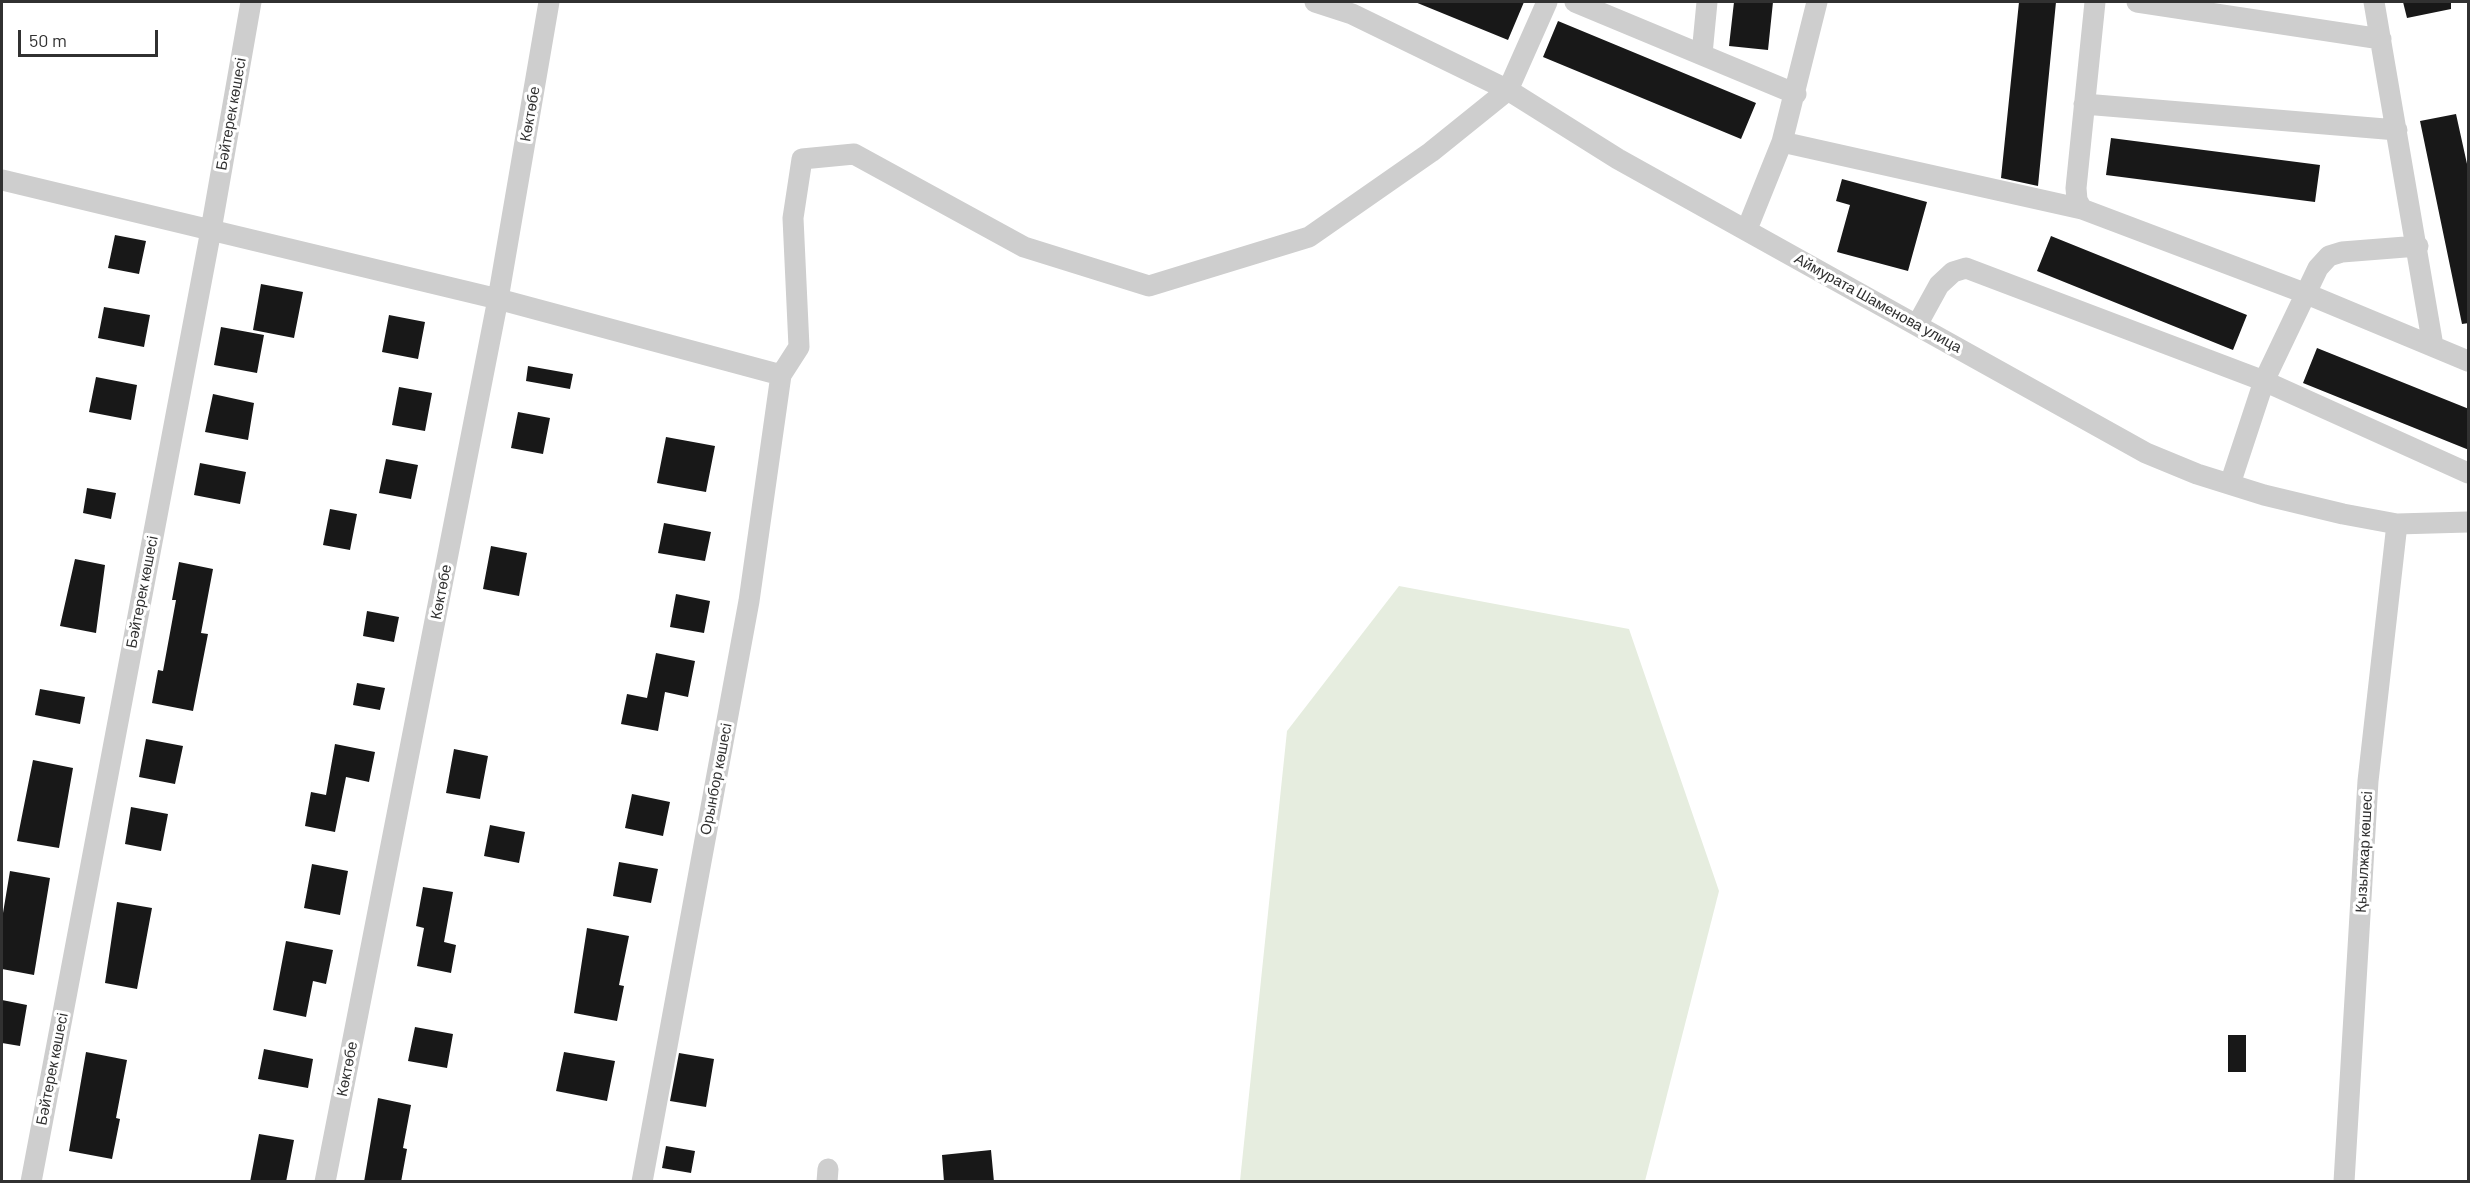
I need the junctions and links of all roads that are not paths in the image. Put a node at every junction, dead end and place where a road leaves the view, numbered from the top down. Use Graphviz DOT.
graph roads {
  1 [pos="251,2"];
  2 [pos="549,2"];
  3 [pos="1314,2"];
  4 [pos="1547,2"];
  5 [pos="1575,2"];
  6 [pos="1707,2"];
  7 [pos="1817,2"];
  8 [pos="2095,2"];
  9 [pos="2137,2"];
  10 [pos="2374,2"];
  11 [pos="2381,39"];
  12 [pos="1702,54"];
  13 [pos="1508,90"];
  14 [pos="1796,94"];
  15 [pos="2084,104"];
  16 [pos="2397,130"];
  17 [pos="1782,142"];
  18 [pos="2,180"];
  19 [pos="2082,209"];
  20 [pos="1747,229"];
  21 [pos="211,230"];
  22 [pos="2418,246"];
  23 [pos="2307,294"];
  24 [pos="498,299"];
  25 [pos="1917,325"];
  26 [pos="2433,346"];
  27 [pos="2469,361"];
  28 [pos="781,375"];
  29 [pos="2264,381"];
  30 [pos="2469,474"];
  31 [pos="2230,484"];
  32 [pos="2469,522"];
  33 [pos="2397,524"];
  34 [pos="31,1182"];
  35 [pos="326,1182"];
  36 [pos="642,1182"];
  37 [pos="2344,1182"];
  1 -- 21 [label="street, Бәйтерек көшесі"];
  2 -- 24 [label="street, Көктөбе"];
  3 -- 13 [label="street, Аймурата Шаменова улица"];
  4 -- 13 [label="street"];
  5 -- 12 [label="street"];
  6 -- 12 [label="street"];
  7 -- 14 [label="street"];
  8 -- 15 [label="street"];
  9 -- 11 [label="street"];
  10 -- 11 [label="street"];
  11 -- 16 [label="street"];
  12 -- 14 [label="street"];
  13 -- 20 [label="street, Аймурата Шаменова улица"];
  13 -- 28 [label="street"];
  14 -- 17 [label="street"];
  15 -- 16 [label="street"];
  15 -- 19 [label="street"];
  16 -- 22 [label="street"];
  17 -- 19 [label="street"];
  17 -- 20 [label="street"];
  18 -- 21 [label="street"];
  19 -- 23 [label="street"];
  20 -- 25 [label="street, Аймурата Шаменова улица"];
  21 -- 24 [label="street"];
  21 -- 34 [label="street, Бәйтерек көшесі"];
  22 -- 23 [label="street"];
  22 -- 26 [label="street"];
  23 -- 26 [label="street"];
  23 -- 29 [label="street"];
  24 -- 28 [label="street"];
  24 -- 35 [label="street, Көктөбе"];
  25 -- 29 [label="street"];
  25 -- 31 [label="street, Аймурата Шаменова улица"];
  26 -- 27 [label="street"];
  28 -- 36 [label="street, Орынбор көшесі"];
  29 -- 30 [label="street"];
  29 -- 31 [label="street"];
  31 -- 33 [label="street, Аймурата Шаменова улица"];
  32 -- 33 [label="street, Аймурата Шаменова улица"];
  33 -- 37 [label="street, Қызылжар көшесі"];
}
